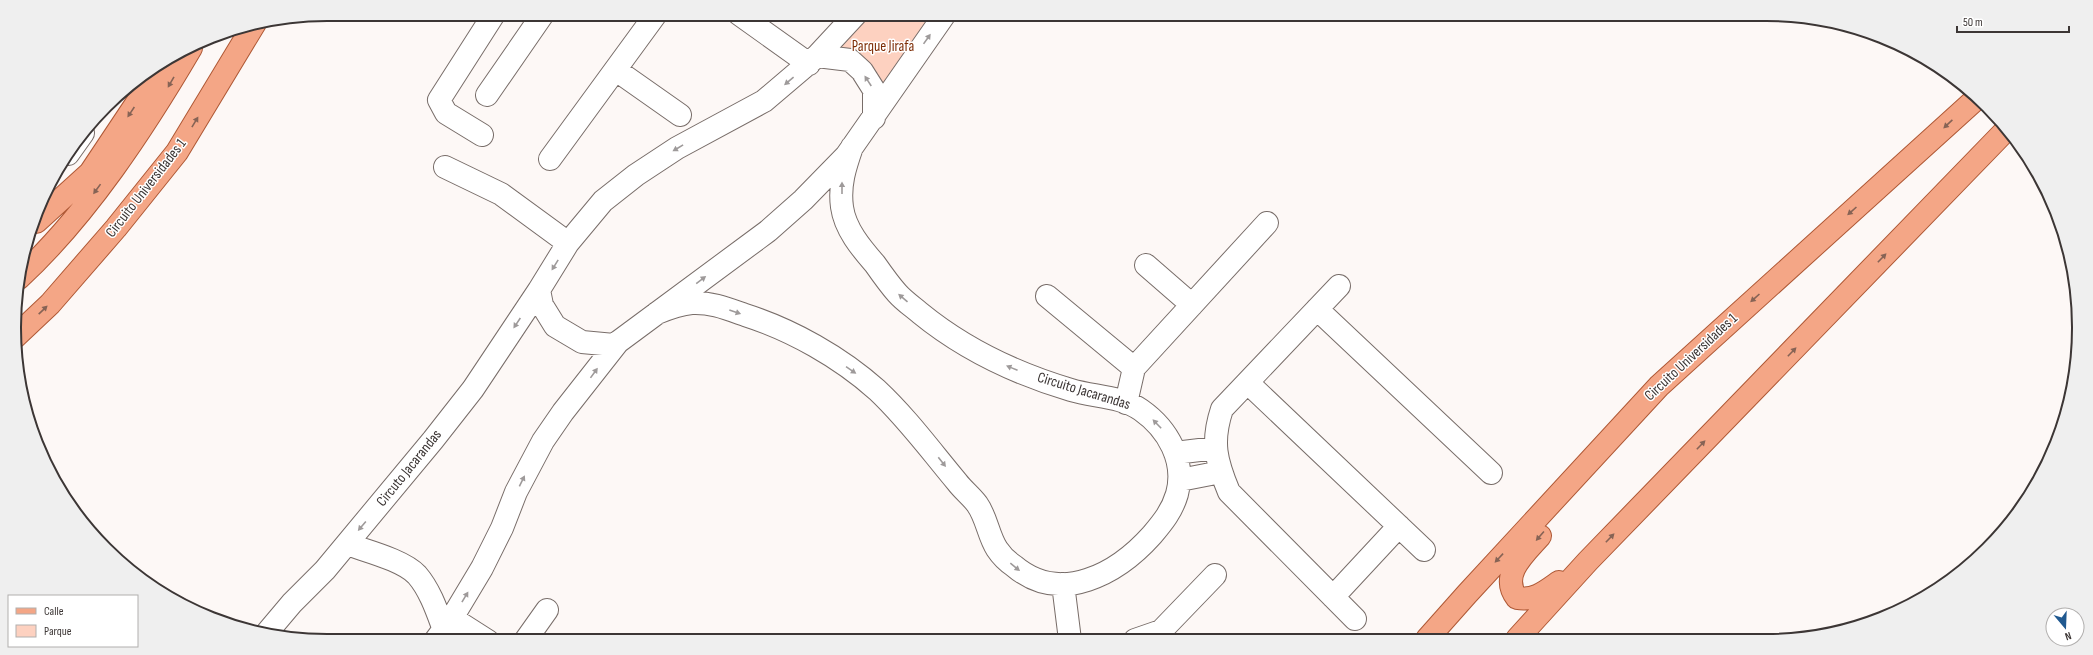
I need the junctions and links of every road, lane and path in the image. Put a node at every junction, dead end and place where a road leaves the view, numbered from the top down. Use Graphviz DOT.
graph roads {
  1 [pos="490,21"];
  2 [pos="538,21"];
  3 [pos="651,21"];
  4 [pos="749,21"];
  5 [pos="849,21"];
  6 [pos="940,21"];
  7 [pos="250,31"];
  8 [pos="185,56"];
  9 [pos="813,60"];
  10 [pos="616,70"];
  11 [pos="156,73"];
  12 [pos="487,95"];
  13 [pos="1973,102"];
  14 [pos="680,115"];
  15 [pos="874,118"];
  16 [pos="2003,133"];
  17 [pos="482,135"];
  18 [pos="852,148"];
  19 [pos="550,159"];
  20 [pos="445,167"];
  21 [pos="41,217"];
  22 [pos="1267,223"];
  23 [pos="568,243"];
  24 [pos="1146,265"];
  25 [pos="27,271"];
  26 [pos="1338,286"];
  27 [pos="539,290"];
  28 [pos="1047,296"];
  29 [pos="1192,305"];
  30 [pos="1317,309"];
  31 [pos="657,313"];
  32 [pos="21,331"];
  33 [pos="618,342"];
  34 [pos="1134,368"];
  35 [pos="1248,383"];
  36 [pos="1659,386"];
  37 [pos="1126,403"];
  38 [pos="1216,448"];
  39 [pos="1175,453"];
  40 [pos="1221,472"];
  41 [pos="1491,473"];
  42 [pos="1180,480"];
  43 [pos="1399,526"];
  44 [pos="347,544"];
  45 [pos="1424,550"];
  46 [pos="1588,561"];
  47 [pos="1215,575"];
  48 [pos="1062,584"];
  49 [pos="1333,597"];
  50 [pos="547,610"];
  51 [pos="1355,619"];
  52 [pos="271,628"];
  53 [pos="442,633"];
  54 [pos="530,634"];
  55 [pos="1069,634"];
  56 [pos="1152,634"];
  57 [pos="1432,634"];
  58 [pos="1522,634"];
  1 -- 17 [label="street"];
  2 -- 12 [label="street"];
  3 -- 10 [label="street"];
  4 -- 9 [label="street"];
  5 -- 9 [label="street, Circuto Jacarandas"];
  15 -- 6 [label="street, one-way"];
  32 -- 7 [label="main road, Circuito Universidades 1, one-way"];
  8 -- 25 [label="main road, one-way"];
  15 -- 9 [label="street, one-way"];
  9 -- 23 [label="street, Circuto Jacarandas, one-way"];
  10 -- 14 [label="street"];
  10 -- 19 [label="street"];
  11 -- 21 [label="main road, one-way"];
  13 -- 36 [label="main road, Circuito Universidades 1, one-way"];
  15 -- 18 [label="street"];
  46 -- 16 [label="main road, one-way"];
  31 -- 18 [label="street, one-way"];
  37 -- 18 [label="street, Circuito Jacarandas, one-way"];
  20 -- 23 [label="street"];
  22 -- 29 [label="street"];
  23 -- 27 [label="street, Circuto Jacarandas, one-way"];
  24 -- 29 [label="street"];
  26 -- 30 [label="street"];
  27 -- 33 [label="street"];
  27 -- 44 [label="street, Circuto Jacarandas, one-way"];
  28 -- 34 [label="street"];
  29 -- 34 [label="street"];
  30 -- 35 [label="street"];
  30 -- 41 [label="street"];
  31 -- 33 [label="street"];
  31 -- 48 [label="street, Circuito Jacarandas, one-way"];
  53 -- 33 [label="street, one-way"];
  34 -- 37 [label="street"];
  35 -- 38 [label="street"];
  35 -- 43 [label="street"];
  36 -- 46 [label="main road, one-way"];
  36 -- 57 [label="main road, Circuito Universidades 1, one-way"];
  39 -- 37 [label="street, Circuito Jacarandas, one-way"];
  38 -- 39 [label="street"];
  38 -- 40 [label="street"];
  39 -- 42 [label="street, Circuito Jacarandas"];
  40 -- 42 [label="street"];
  40 -- 49 [label="street"];
  42 -- 48 [label="street, Circuito Jacarandas"];
  43 -- 45 [label="street"];
  43 -- 49 [label="street"];
  44 -- 52 [label="street, Circuto Jacarandas"];
  44 -- 53 [label="street"];
  46 -- 58 [label="main road"];
  47 -- 56 [label="street"];
  48 -- 55 [label="street"];
  49 -- 51 [label="street"];
  50 -- 54 [label="street"];
}
